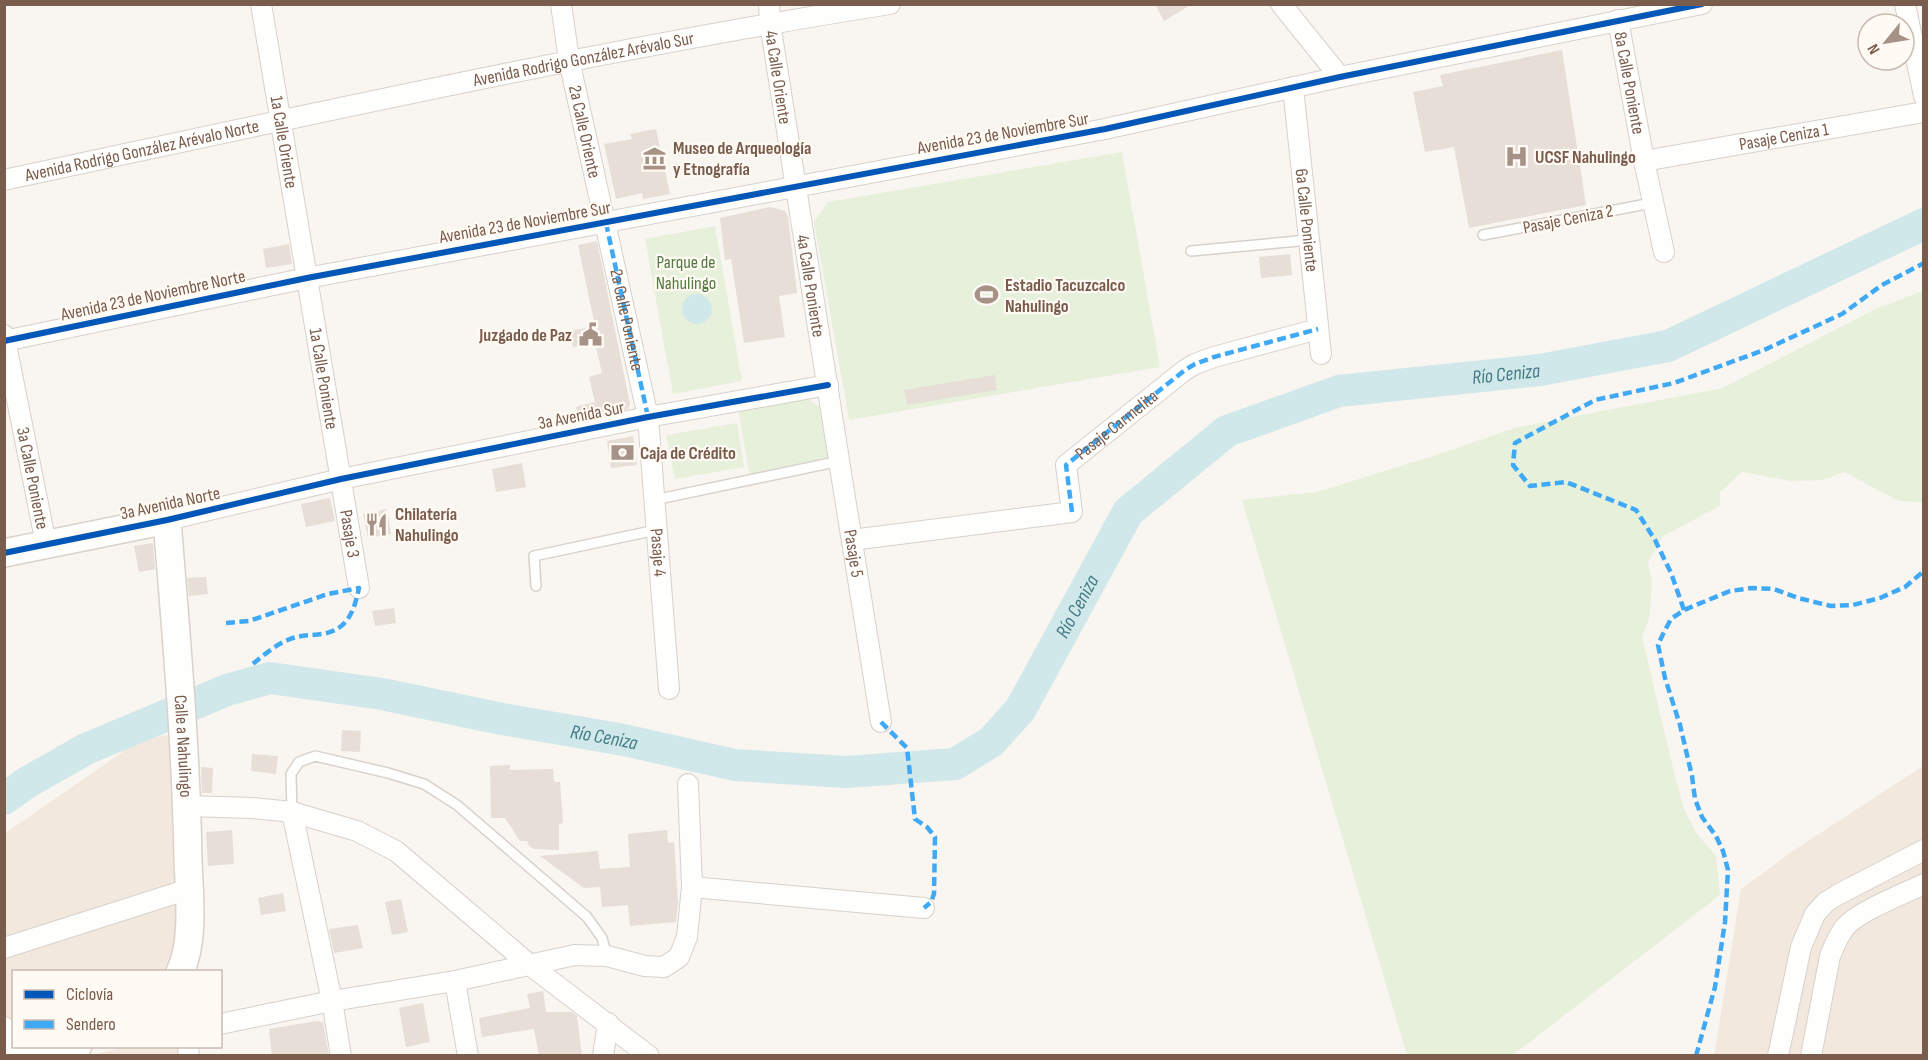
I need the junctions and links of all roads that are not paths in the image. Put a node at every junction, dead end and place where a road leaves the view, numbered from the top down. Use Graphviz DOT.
graph roads {
  1 [pos="261,4"];
  2 [pos="561,4"];
  3 [pos="890,4"];
  4 [pos="1281,4"];
  5 [pos="1702,4"];
  6 [pos="1905,4"];
  7 [pos="769,14"];
  8 [pos="1618,20"];
  9 [pos="569,60"];
  10 [pos="1340,77"];
  11 [pos="1293,87"];
  12 [pos="1923,96"];
  13 [pos="1923,112"];
  14 [pos="280,120"];
  15 [pos="1644,161"];
  16 [pos="4,180"];
  17 [pos="795,186"];
  18 [pos="1652,202"];
  19 [pos="606,223"];
  20 [pos="1483,235"];
  21 [pos="1309,240"];
  22 [pos="1191,251"];
  23 [pos="1664,252"];
  24 [pos="307,278"];
  25 [pos="1318,329"];
  26 [pos="5,339"];
  27 [pos="1321,354"];
  28 [pos="828,385"];
  29 [pos="648,417"];
  30 [pos="840,460"];
  31 [pos="341,479"];
  32 [pos="654,500"];
  33 [pos="167,520"];
  34 [pos="656,530"];
  35 [pos="852,540"];
  36 [pos="46,544"];
  37 [pos="4,553"];
  38 [pos="536,586"];
  39 [pos="360,588"];
  40 [pos="669,689"];
  41 [pos="881,722"];
  42 [pos="688,784"];
  43 [pos="187,806"];
  44 [pos="292,812"];
  45 [pos="1923,850"];
  46 [pos="1923,884"];
  47 [pos="692,888"];
  48 [pos="189,889"];
  49 [pos="924,908"];
  50 [pos="4,948"];
  51 [pos="607,956"];
  52 [pos="530,965"];
  53 [pos="181,970"];
  54 [pos="455,981"];
  55 [pos="332,1001"];
  56 [pos="608,1023"];
  57 [pos="222,1024"];
  58 [pos="4,1027"];
  59 [pos="69,1048"];
  60 [pos="9,1055"];
  61 [pos="341,1056"];
  62 [pos="468,1056"];
  63 [pos="603,1056"];
  64 [pos="649,1056"];
  65 [pos="1778,1056"];
  66 [pos="1811,1056"];
  1 -- 14 [label="street, 1a Calle Oriente"];
  2 -- 9 [label="street, 2a Calle Oriente"];
  3 -- 7 [label="street, Avenida Rodrigo González Arévalo Sur"];
  4 -- 10 [label="street"];
  5 -- 8 [label="street, Avenida 23 de Noviembre Sur"];
  6 -- 12 [label="street"];
  7 -- 9 [label="street, Avenida Rodrigo González Arévalo Sur"];
  7 -- 17 [label="street, 4a Calle Oriente"];
  8 -- 10 [label="street, Avenida 23 de Noviembre Sur"];
  8 -- 15 [label="street, 8a Calle Poniente"];
  9 -- 14 [label="street, Avenida Rodrigo González Arévalo Sur"];
  9 -- 19 [label="street, 2a Calle Oriente"];
  10 -- 11 [label="street, Avenida 23 de Noviembre Sur"];
  11 -- 17 [label="street, Avenida 23 de Noviembre Sur"];
  11 -- 21 [label="street, 6a Calle Poniente"];
  13 -- 15 [label="street, Pasaje Ceniza 1"];
  14 -- 16 [label="street, Avenida Rodrigo González Arévalo Norte"];
  14 -- 24 [label="street, 1a Calle Oriente"];
  15 -- 18 [label="street, 8a Calle Poniente"];
  17 -- 19 [label="street, Avenida 23 de Noviembre Sur"];
  17 -- 28 [label="street, 4a Calle Poniente"];
  18 -- 20 [label="lane, Pasaje Ceniza 2"];
  18 -- 23 [label="street, 8a Calle Poniente"];
  19 -- 24 [label="street, Avenida 23 de Noviembre Sur"];
  19 -- 29 [label="street, 2a Calle Poniente"];
  21 -- 22 [label="lane"];
  21 -- 25 [label="street, 6a Calle Poniente"];
  24 -- 26 [label="street, Avenida 23 de Noviembre Norte"];
  24 -- 31 [label="street, 1a Calle Poniente"];
  25 -- 27 [label="street, 6a Calle Poniente"];
  25 -- 35 [label="street, Pasaje Carmelita"];
  26 -- 36 [label="street, 3a Calle Poniente"];
  28 -- 29 [label="street, 3a Avenida Sur"];
  28 -- 30 [label="street, Pasaje 5"];
  29 -- 31 [label="street, 3a Avenida Sur"];
  29 -- 32 [label="street, Pasaje 4"];
  30 -- 32 [label="lane"];
  30 -- 35 [label="street, Pasaje 5"];
  31 -- 33 [label="street, 3a Avenida Norte"];
  31 -- 39 [label="street, Pasaje 3"];
  32 -- 34 [label="street, Pasaje 4"];
  33 -- 36 [label="street, 3a Avenida Norte"];
  33 -- 43 [label="street, Calle a Nahulingo"];
  34 -- 38 [label="lane"];
  34 -- 40 [label="street, Pasaje 4"];
  35 -- 41 [label="street, Pasaje 5"];
  36 -- 37 [label="street, 3a Avenida Norte"];
  42 -- 47 [label="street"];
  43 -- 44 [label="street"];
  43 -- 48 [label="street, Calle a Nahulingo"];
  44 -- 51 [label="lane"];
  44 -- 52 [label="street"];
  44 -- 55 [label="street"];
  45 -- 65 [label="street"];
  46 -- 66 [label="street"];
  47 -- 49 [label="street"];
  47 -- 51 [label="street"];
  48 -- 50 [label="street"];
  48 -- 53 [label="street, Calle a Nahulingo"];
  51 -- 52 [label="street"];
  52 -- 54 [label="street"];
  52 -- 56 [label="street"];
  54 -- 55 [label="street"];
  54 -- 62 [label="street"];
  55 -- 57 [label="street"];
  55 -- 61 [label="street"];
  56 -- 63 [label="street"];
  56 -- 64 [label="street"];
  58 -- 60 [label="street"];
  59 -- 60 [label="street"];
}
